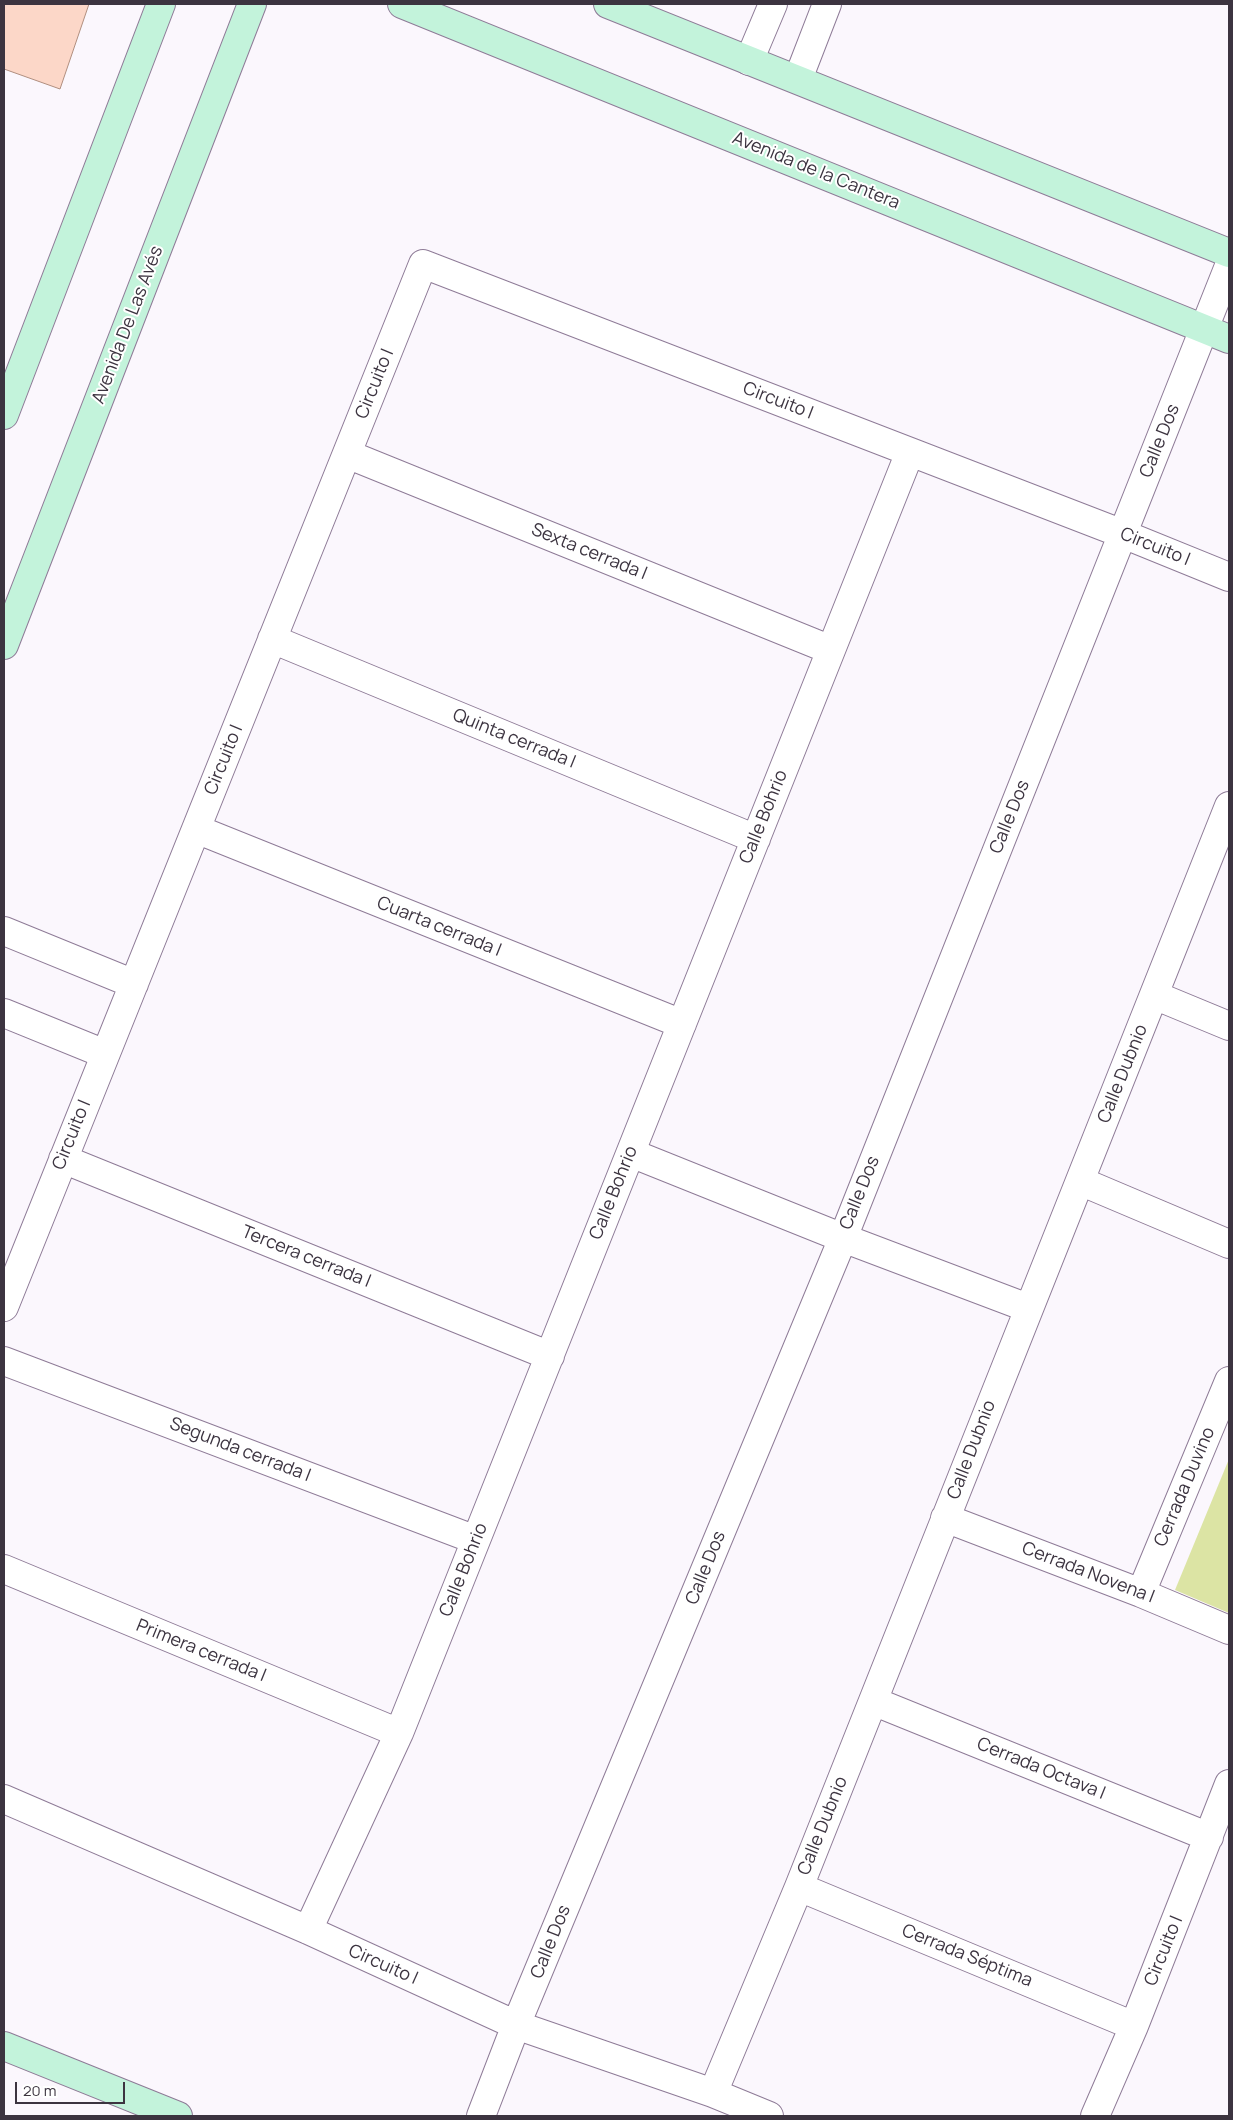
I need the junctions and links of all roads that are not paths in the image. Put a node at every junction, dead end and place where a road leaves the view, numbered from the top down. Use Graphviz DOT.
graph roads {
  1 [pos="161,4"];
  2 [pos="252,4"];
  3 [pos="402,4"];
  4 [pos="608,4"];
  5 [pos="773,4"];
  6 [pos="827,4"];
  7 [pos="749,61"];
  8 [pos="798,79"];
  9 [pos="1229,253"];
  10 [pos="1229,266"];
  11 [pos="1204,329"];
  12 [pos="1229,339"];
  13 [pos="4,415"];
  14 [pos="910,452"];
  15 [pos="347,454"];
  16 [pos="1123,534"];
  17 [pos="1229,577"];
  18 [pos="272,639"];
  19 [pos="4,645"];
  20 [pos="831,650"];
  21 [pos="1229,808"];
  22 [pos="196,829"];
  23 [pos="756,839"];
  24 [pos="4,930"];
  25 [pos="134,984"];
  26 [pos="1154,996"];
  27 [pos="4,1013"];
  28 [pos="682,1024"];
  29 [pos="1229,1026"];
  30 [pos="105,1054"];
  31 [pos="631,1153"];
  32 [pos="63,1159"];
  33 [pos="1080,1181"];
  34 [pos="843,1238"];
  35 [pos="1229,1244"];
  36 [pos="4,1307"];
  37 [pos="1028,1308"];
  38 [pos="550,1356"];
  39 [pos="4,1361"];
  40 [pos="1229,1381"];
  41 [pos="945,1518"];
  42 [pos="476,1540"];
  43 [pos="4,1569"];
  44 [pos="1141,1593"];
  45 [pos="1229,1630"];
  46 [pos="873,1701"];
  47 [pos="399,1733"];
  48 [pos="1229,1784"];
  49 [pos="4,1799"];
  50 [pos="1209,1837"];
  51 [pos="799,1887"];
  52 [pos="308,1930"];
  53 [pos="516,2025"];
  54 [pos="1134,2026"];
  55 [pos="4,2046"];
  56 [pos="713,2093"];
  57 [pos="178,2116"];
  58 [pos="481,2116"];
  59 [pos="769,2116"];
  60 [pos="1095,2116"];
  1 -- 13 [label="street"];
  2 -- 19 [label="street, Avenida De Las Avés"];
  3 -- 11 [label="street, Avenida de la Cantera"];
  4 -- 7 [label="street"];
  5 -- 7 [label="street"];
  6 -- 8 [label="street"];
  7 -- 8 [label="street"];
  8 -- 9 [label="street"];
  10 -- 11 [label="street, Calle Dos"];
  11 -- 12 [label="street, Avenida de la Cantera"];
  11 -- 16 [label="street, Calle Dos"];
  14 -- 15 [label="street, Circuito I"];
  14 -- 16 [label="street, Circuito I"];
  14 -- 20 [label="street, Calle Bohrio"];
  15 -- 18 [label="street, Circuito I"];
  15 -- 20 [label="street, Sexta cerrada I"];
  16 -- 17 [label="street, Circuito I"];
  16 -- 34 [label="street, Calle Dos"];
  18 -- 22 [label="street, Circuito I"];
  18 -- 23 [label="street, Quinta cerrada I"];
  20 -- 23 [label="street, Calle Bohrio"];
  21 -- 26 [label="street, Calle Dubnio"];
  22 -- 25 [label="street, Circuito I"];
  22 -- 28 [label="street, Cuarta cerrada I"];
  23 -- 28 [label="street, Calle Bohrio"];
  24 -- 25 [label="street"];
  25 -- 30 [label="street, Circuito I"];
  26 -- 29 [label="street"];
  26 -- 33 [label="street, Calle Dubnio"];
  27 -- 30 [label="street"];
  28 -- 31 [label="street, Calle Bohrio"];
  30 -- 32 [label="street, Circuito I"];
  31 -- 34 [label="street"];
  31 -- 38 [label="street, Calle Bohrio"];
  32 -- 36 [label="street, Circuito I"];
  32 -- 38 [label="street, Tercera cerrada I"];
  33 -- 35 [label="street"];
  33 -- 37 [label="street, Calle Dubnio"];
  34 -- 37 [label="street"];
  34 -- 53 [label="street, Calle Dos"];
  37 -- 41 [label="street, Calle Dubnio"];
  38 -- 42 [label="street, Calle Bohrio"];
  39 -- 42 [label="street, Segunda cerrada I"];
  40 -- 44 [label="street, Cerrada Duvino"];
  41 -- 44 [label="street, Cerrada Novena I"];
  41 -- 46 [label="street, Calle Dubnio"];
  42 -- 47 [label="street, Calle Bohrio"];
  43 -- 47 [label="street, Primera cerrada I"];
  44 -- 45 [label="street, Cerrada Novena I"];
  46 -- 50 [label="street, Cerrada Octava I"];
  46 -- 51 [label="street, Calle Dubnio"];
  47 -- 52 [label="street, Calle Bohrio"];
  48 -- 50 [label="street, Circuito I"];
  49 -- 52 [label="street, Circuito I"];
  50 -- 54 [label="street, Circuito I"];
  51 -- 54 [label="street, Cerrada Séptima"];
  51 -- 56 [label="street, Calle Dubnio"];
  52 -- 53 [label="street, Circuito I"];
  53 -- 56 [label="street, Circuito I"];
  53 -- 58 [label="street, Calle Dos"];
  54 -- 60 [label="street, Circuito I"];
  55 -- 57 [label="street"];
  56 -- 59 [label="street, Circuito I"];
}
